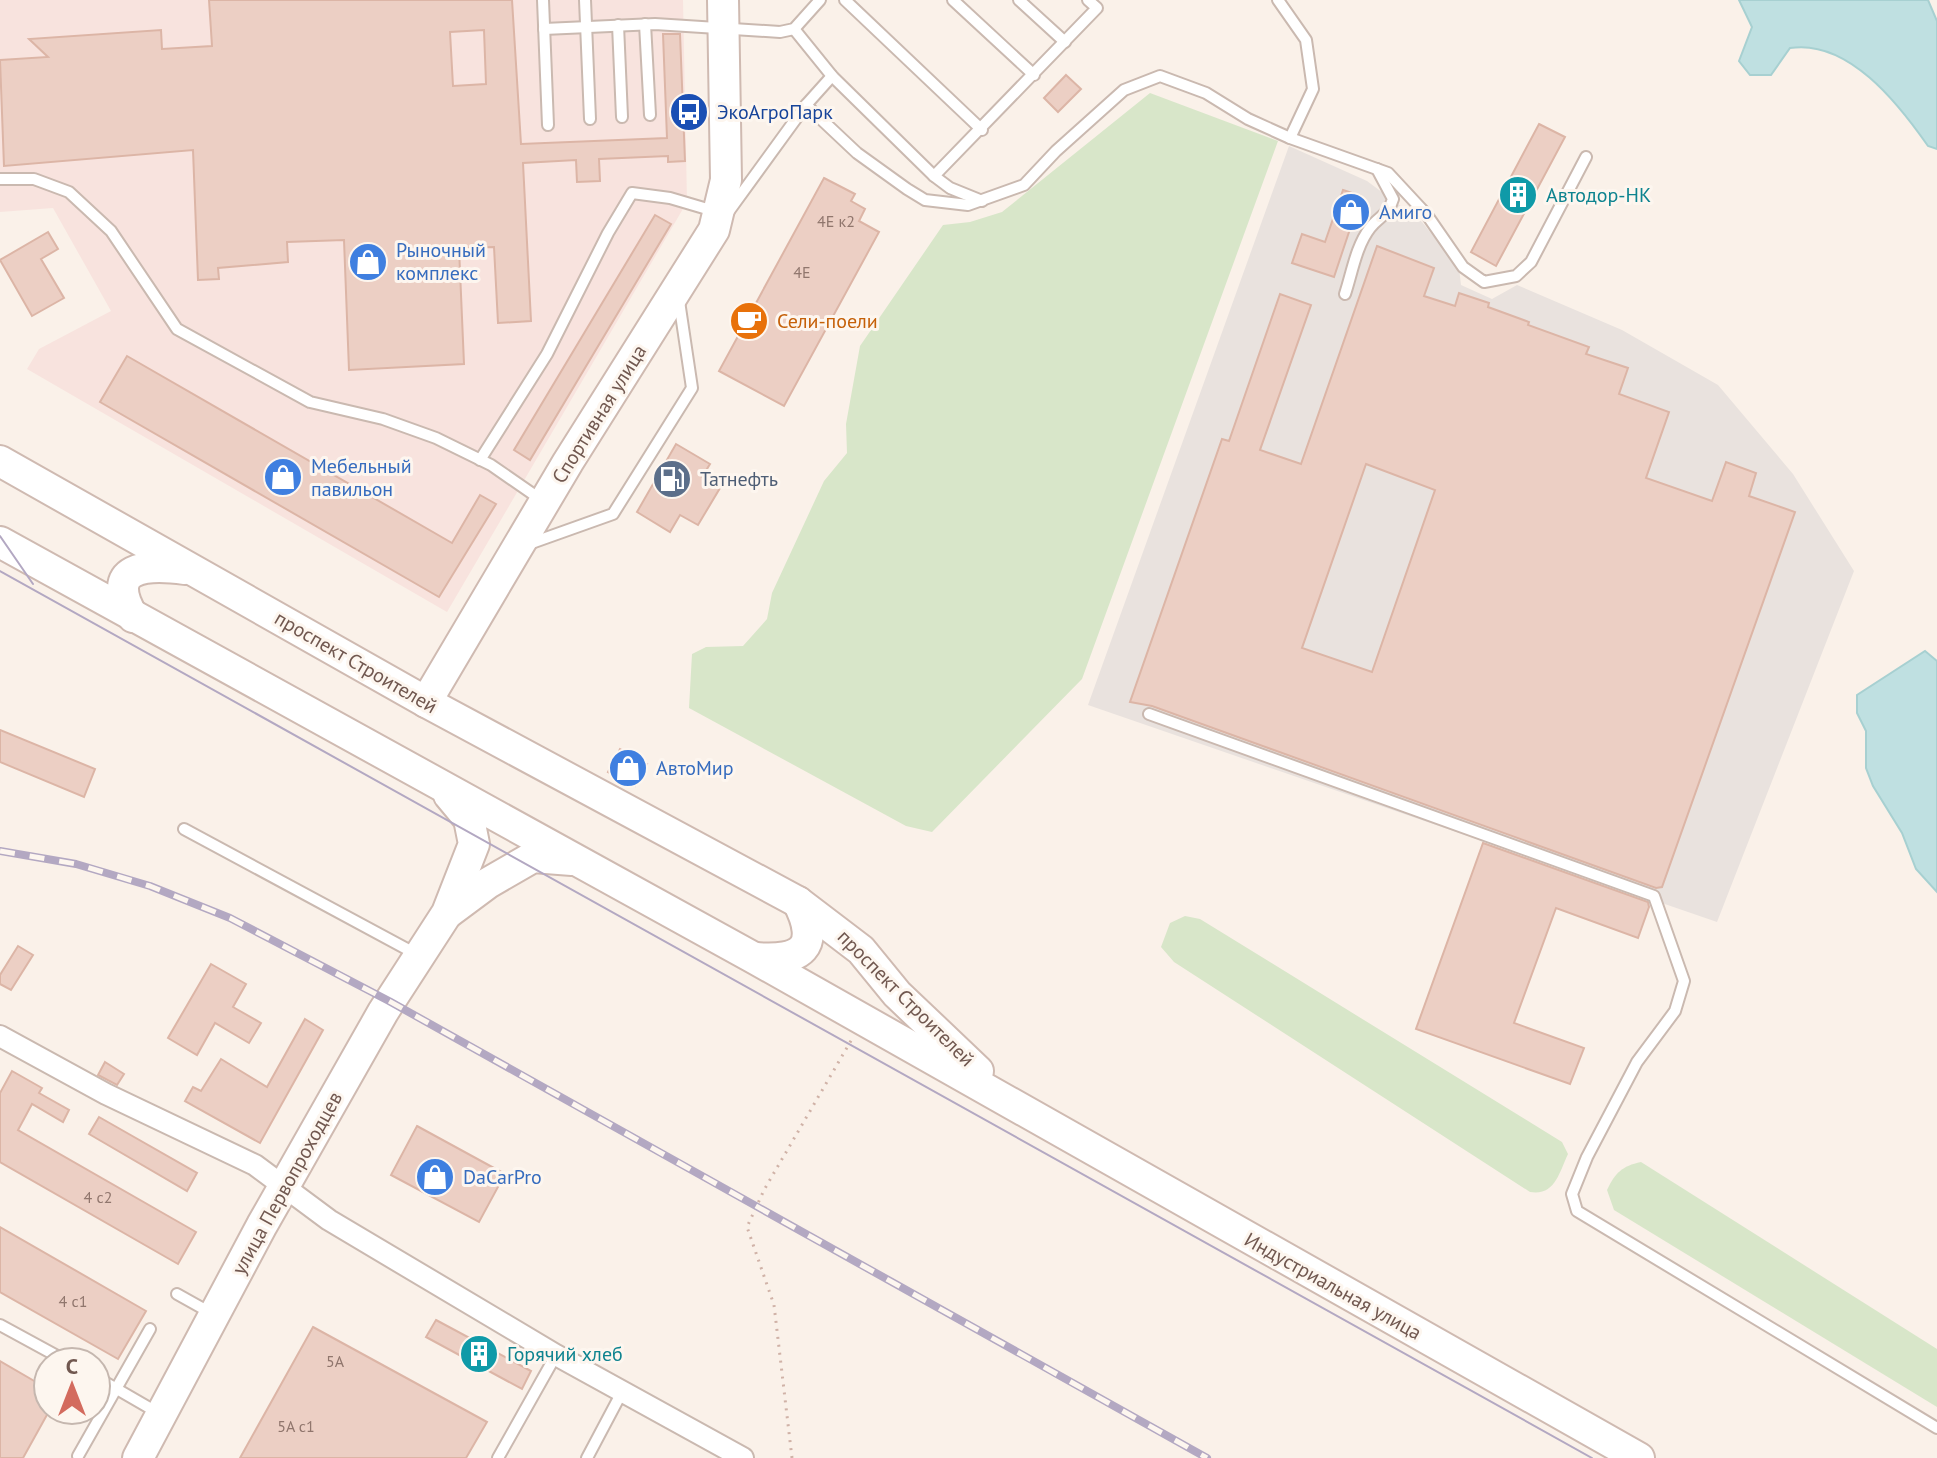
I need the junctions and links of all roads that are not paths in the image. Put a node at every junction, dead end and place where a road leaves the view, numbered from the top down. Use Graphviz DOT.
graph roads {
  1 [pos="543,0"];
  2 [pos="585,0"];
  3 [pos="723,0"];
  4 [pos="820,0"];
  5 [pos="845,0"];
  6 [pos="953,0"];
  7 [pos="1019,0"];
  8 [pos="1088,0"];
  9 [pos="1278,0"];
  10 [pos="645,24"];
  11 [pos="618,25"];
  12 [pos="586,27"];
  13 [pos="544,29"];
  14 [pos="794,29"];
  15 [pos="724,31"];
  16 [pos="1065,42"];
  17 [pos="1034,75"];
  18 [pos="832,76"];
  19 [pos="806,105"];
  20 [pos="650,115"];
  21 [pos="622,117"];
  22 [pos="590,119"];
  23 [pos="548,125"];
  24 [pos="982,130"];
  25 [pos="1290,138"];
  26 [pos="1586,157"];
  27 [pos="1377,169"];
  28 [pos="934,176"];
  29 [pos="0,179"];
  30 [pos="983,201"];
  31 [pos="717,222"];
  32 [pos="678,291"];
  33 [pos="1345,294"];
  34 [pos="480,460"];
  35 [pos="0,461"];
  36 [pos="544,502"];
  37 [pos="0,542"];
  38 [pos="517,548"];
  39 [pos="195,570"];
  40 [pos="133,617"];
  41 [pos="426,702"];
  42 [pos="1149,714"];
  43 [pos="439,785"];
  44 [pos="184,829"];
  45 [pos="581,862"];
  46 [pos="798,902"];
  47 [pos="447,913"];
  48 [pos="418,955"];
  49 [pos="754,958"];
  50 [pos="0,1036"];
  51 [pos="1028,1114"];
  52 [pos="284,1187"];
  53 [pos="177,1294"];
  54 [pos="214,1315"];
  55 [pos="0,1325"];
  56 [pos="150,1329"];
  57 [pos="39,1346"];
  58 [pos="556,1355"];
  59 [pos="112,1385"];
  60 [pos="117,1388"];
  61 [pos="622,1392"];
  62 [pos="162,1415"];
  63 [pos="1937,1428"];
  64 [pos="725,1452"];
  65 [pos="146,1455"];
  66 [pos="78,1456"];
  67 [pos="498,1458"];
  68 [pos="587,1458"];
  69 [pos="743,1458"];
  70 [pos="1639,1458"];
  1 -- 13 [label="lane"];
  2 -- 12 [label="lane"];
  3 -- 15 [label="main road, Спортивная улица"];
  4 -- 14 [label="lane"];
  5 -- 24 [label="lane"];
  6 -- 17 [label="lane"];
  7 -- 16 [label="lane"];
  8 -- 16 [label="lane"];
  9 -- 25 [label="lane"];
  10 -- 11 [label="lane"];
  10 -- 15 [label="lane"];
  10 -- 20 [label="lane"];
  11 -- 12 [label="lane"];
  11 -- 21 [label="lane"];
  12 -- 13 [label="lane"];
  12 -- 22 [label="lane"];
  13 -- 23 [label="lane"];
  14 -- 15 [label="lane"];
  14 -- 18 [label="lane"];
  15 -- 31 [label="main road, Спортивная улица"];
  16 -- 17 [label="lane"];
  17 -- 24 [label="lane"];
  18 -- 19 [label="lane"];
  18 -- 28 [label="lane"];
  19 -- 30 [label="lane"];
  19 -- 31 [label="lane"];
  24 -- 28 [label="lane"];
  25 -- 27 [label="lane"];
  25 -- 30 [label="lane"];
  26 -- 27 [label="lane"];
  27 -- 33 [label="lane"];
  28 -- 30 [label="lane"];
  29 -- 34 [label="lane"];
  31 -- 32 [label="main road, Спортивная улица"];
  31 -- 34 [label="lane"];
  32 -- 36 [label="main road, Спортивная улица"];
  32 -- 38 [label="lane"];
  34 -- 36 [label="lane"];
  35 -- 39 [label="main road, проспект Строителей"];
  36 -- 38 [label="main road, Спортивная улица"];
  37 -- 40 [label="main road, проспект Строителей"];
  38 -- 41 [label="main road, Спортивная улица"];
  39 -- 40 [label="main road"];
  39 -- 41 [label="main road, проспект Строителей"];
  40 -- 43 [label="main road, проспект Строителей"];
  41 -- 46 [label="main road, проспект Строителей"];
  42 -- 63 [label="lane"];
  43 -- 45 [label="main road, проспект Строителей"];
  43 -- 47 [label="main road, улица Первопроходцев"];
  44 -- 48 [label="lane"];
  45 -- 47 [label="main road, улица Первопроходцев"];
  45 -- 49 [label="main road, проспект Строителей"];
  46 -- 49 [label="main road"];
  46 -- 51 [label="main road, проспект Строителей"];
  47 -- 48 [label="main road, улица Первопроходцев"];
  48 -- 52 [label="main road, улица Первопроходцев"];
  49 -- 51 [label="main road, проспект Строителей"];
  50 -- 52 [label="street"];
  51 -- 70 [label="main road, Индустриальная улица"];
  52 -- 54 [label="main road, улица Первопроходцев"];
  52 -- 58 [label="street"];
  53 -- 54 [label="lane"];
  54 -- 62 [label="main road, улица Первопроходцев"];
  55 -- 57 [label="lane"];
  56 -- 60 [label="lane"];
  58 -- 61 [label="street"];
  58 -- 67 [label="lane"];
  59 -- 60 [label="lane"];
  60 -- 62 [label="lane"];
  60 -- 66 [label="lane"];
  61 -- 64 [label="street"];
  61 -- 68 [label="lane"];
  62 -- 65 [label="main road, улица Первопроходцев"];
  64 -- 69 [label="street"];
}
